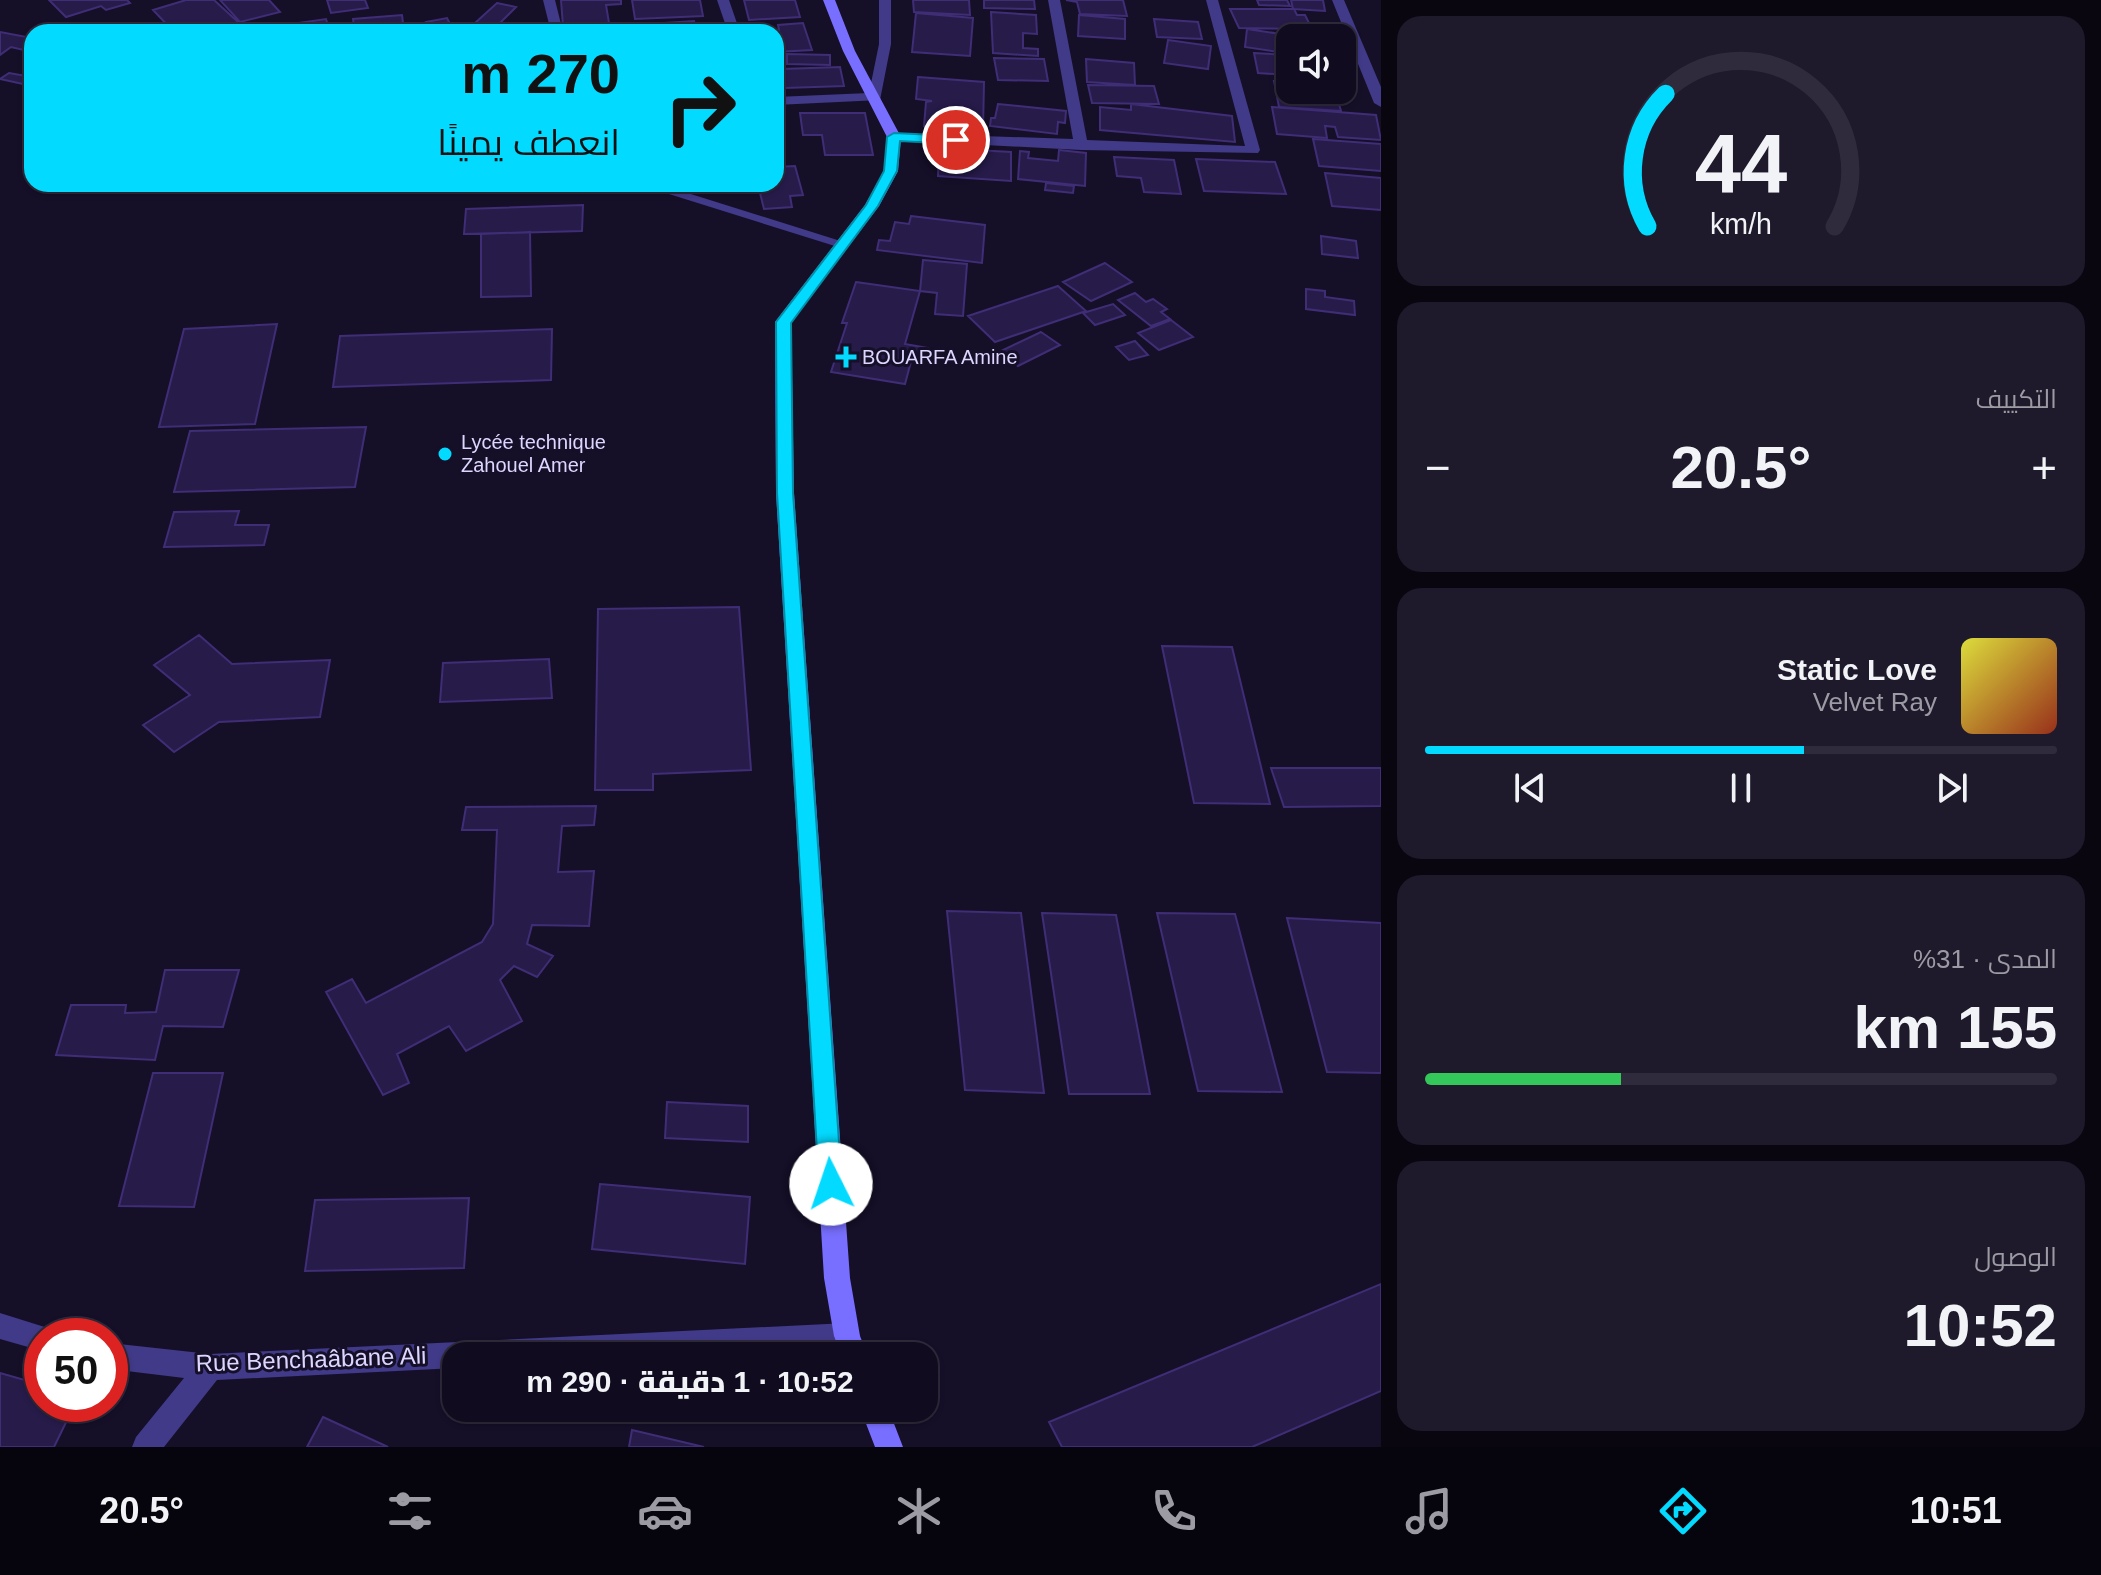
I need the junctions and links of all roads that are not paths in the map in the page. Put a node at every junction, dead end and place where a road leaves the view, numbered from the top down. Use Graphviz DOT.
graph roads {
  1 [pos="549,0"];
  2 [pos="723,0"];
  3 [pos="829,0"];
  4 [pos="885,0"];
  5 [pos="1054,0"];
  6 [pos="1212,0"];
  7 [pos="1338,0"];
  8 [pos="555,24"];
  9 [pos="731,24"];
  10 [pos="875,97"];
  11 [pos="784,101"];
  12 [pos="1381,103"];
  13 [pos="894,137"];
  14 [pos="1081,146"];
  15 [pos="671,192"];
  16 [pos="843,244"];
  17 [pos="0,1326"];
  18 [pos="24,1333"];
  19 [pos="850,1342"];
  20 [pos="128,1358"];
  21 [pos="442,1359"];
  22 [pos="210,1367"];
  23 [pos="879,1422"];
  24 [pos="146,1447"];
  25 [pos="889,1447"];
  1 -- 8 [label="street"];
  2 -- 9 [label="street"];
  3 -- 10 [label="main road"];
  4 -- 10 [label="street"];
  5 -- 14 [label="street"];
  6 -- 14 [label="street"];
  7 -- 12 [label="street"];
  10 -- 11 [label="street"];
  10 -- 13 [label="main road"];
  13 -- 14 [label="street"];
  13 -- 16 [label="main road"];
  15 -- 16 [label="street"];
  16 -- 19 [label="main road"];
  17 -- 18 [label="street"];
  20 -- 22 [label="street, Rue Benchaâbane Ali"];
  21 -- 22 [label="street, Rue Benchaâbane Ali"];
  22 -- 24 [label="street"];
  23 -- 25 [label="main road"];
}
